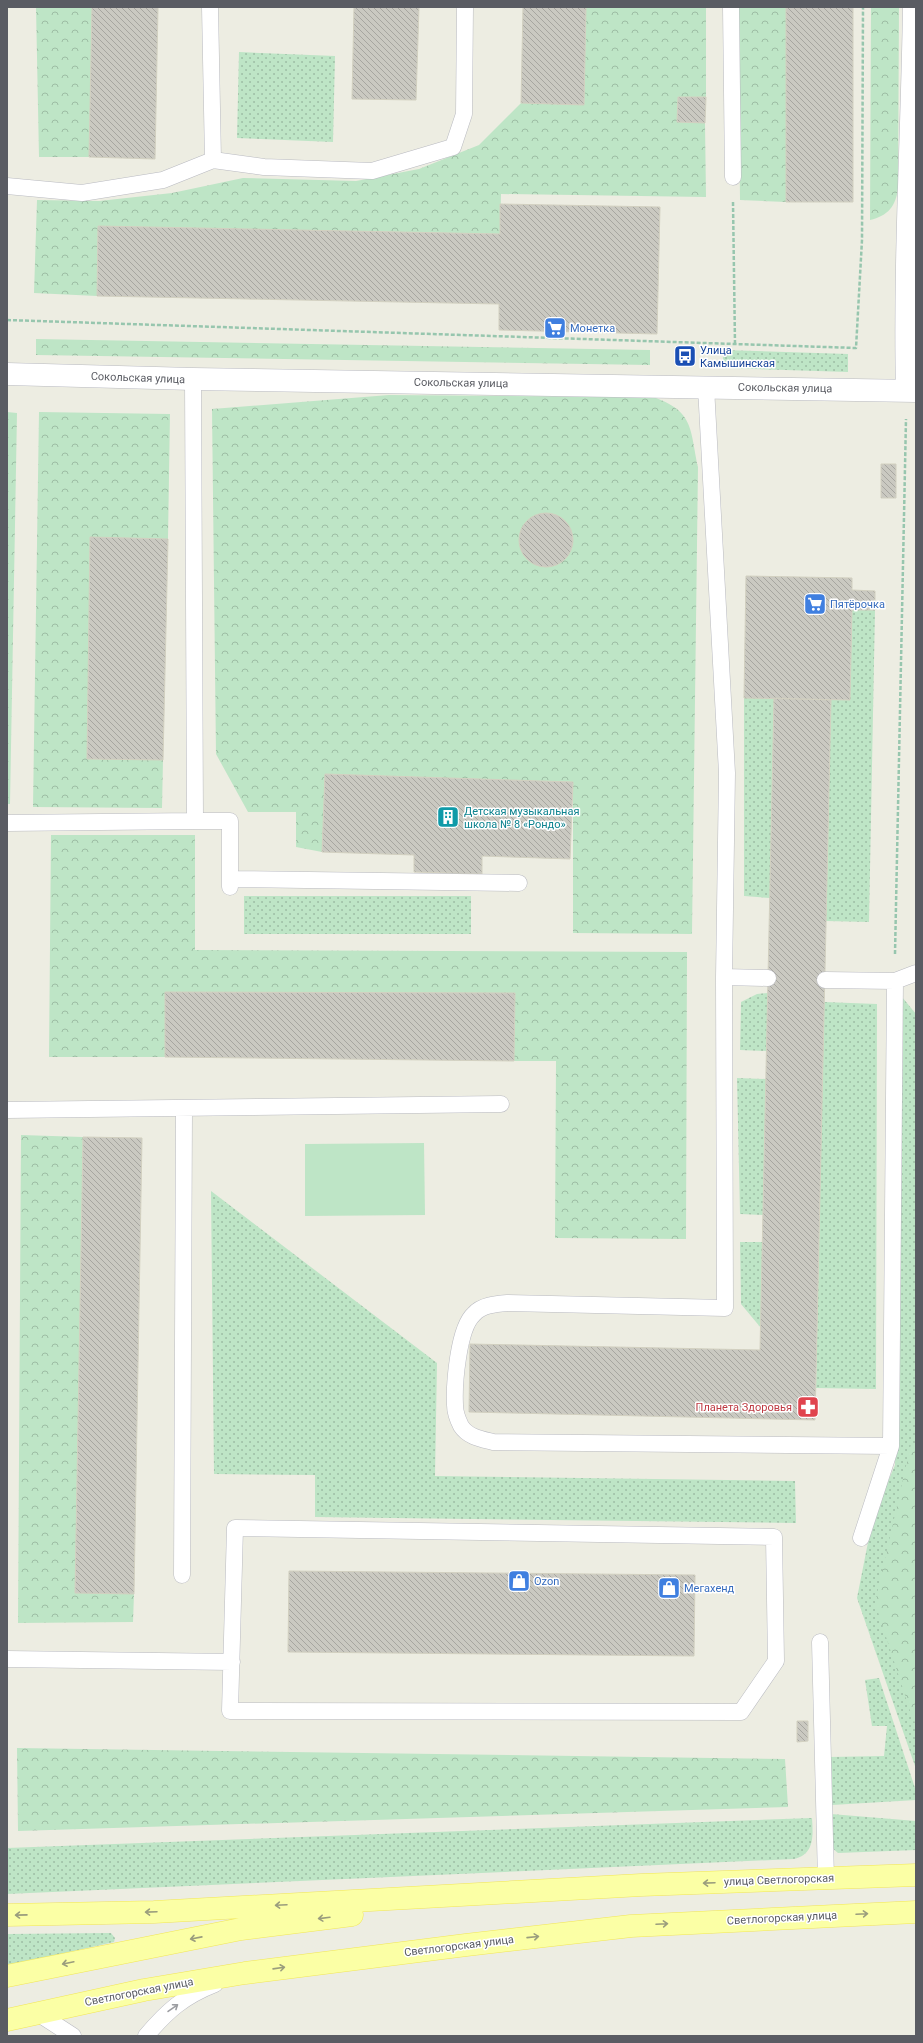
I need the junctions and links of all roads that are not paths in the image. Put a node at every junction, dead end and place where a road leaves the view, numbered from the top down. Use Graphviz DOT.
graph roads {
  1 [pos="210,7"];
  2 [pos="465,7"];
  3 [pos="731,7"];
  4 [pos="914,7"];
  5 [pos="914,107"];
  6 [pos="213,160"];
  7 [pos="733,177"];
  8 [pos="7,186"];
  9 [pos="7,374"];
  10 [pos="193,379"];
  11 [pos="706,387"];
  12 [pos="911,391"];
  13 [pos="195,821"];
  14 [pos="7,823"];
  15 [pos="519,883"];
  16 [pos="916,973"];
  17 [pos="724,977"];
  18 [pos="768,978"];
  19 [pos="824,980"];
  20 [pos="895,981"];
  21 [pos="501,1104"];
  22 [pos="184,1109"];
  23 [pos="7,1110"];
  24 [pos="891,1446"];
  25 [pos="861,1538"];
  26 [pos="182,1575"];
  27 [pos="820,1642"];
  28 [pos="7,1659"];
  29 [pos="232,1662"];
  30 [pos="916,1875"];
  31 [pos="826,1879"];
  32 [pos="641,1885"];
  33 [pos="916,1912"];
  34 [pos="7,1915"];
  35 [pos="245,1973"];
  36 [pos="7,1976"];
  37 [pos="36,2012"];
  38 [pos="7,2020"];
  39 [pos="7,2035"];
  40 [pos="73,2036"];
  41 [pos="146,2036"];
  1 -- 6 [label="lane"];
  2 -- 6 [label="lane"];
  3 -- 7 [label="lane"];
  4 -- 5 [label="street"];
  5 -- 12 [label="street"];
  6 -- 8 [label="lane"];
  9 -- 10 [label="street, Сокольская улица"];
  10 -- 11 [label="street, Сокольская улица"];
  10 -- 13 [label="lane"];
  11 -- 12 [label="street, Сокольская улица"];
  11 -- 17 [label="lane"];
  13 -- 14 [label="lane"];
  13 -- 15 [label="lane"];
  16 -- 20 [label="lane"];
  17 -- 18 [label="lane"];
  17 -- 24 [label="lane"];
  19 -- 20 [label="lane"];
  20 -- 24 [label="lane"];
  21 -- 22 [label="lane"];
  22 -- 23 [label="lane"];
  22 -- 26 [label="lane"];
  24 -- 25 [label="lane"];
  27 -- 31 [label="lane"];
  28 -- 29 [label="lane"];
  29 -- 29 [label="lane"];
  30 -- 31 [label="main road, улица Светлогорская"];
  31 -- 32 [label="main road, улица Светлогорская, one-way"];
  32 -- 34 [label="main road, one-way"];
  32 -- 36 [label="main road, one-way"];
  35 -- 33 [label="main road, Светлогорская улица, one-way"];
  35 -- 37 [label="main road, Светлогорская улица"];
  41 -- 35 [label="lane, one-way"];
  37 -- 38 [label="main road, Светлогорская улица"];
  37 -- 39 [label="main road"];
  37 -- 40 [label="lane"];
}
